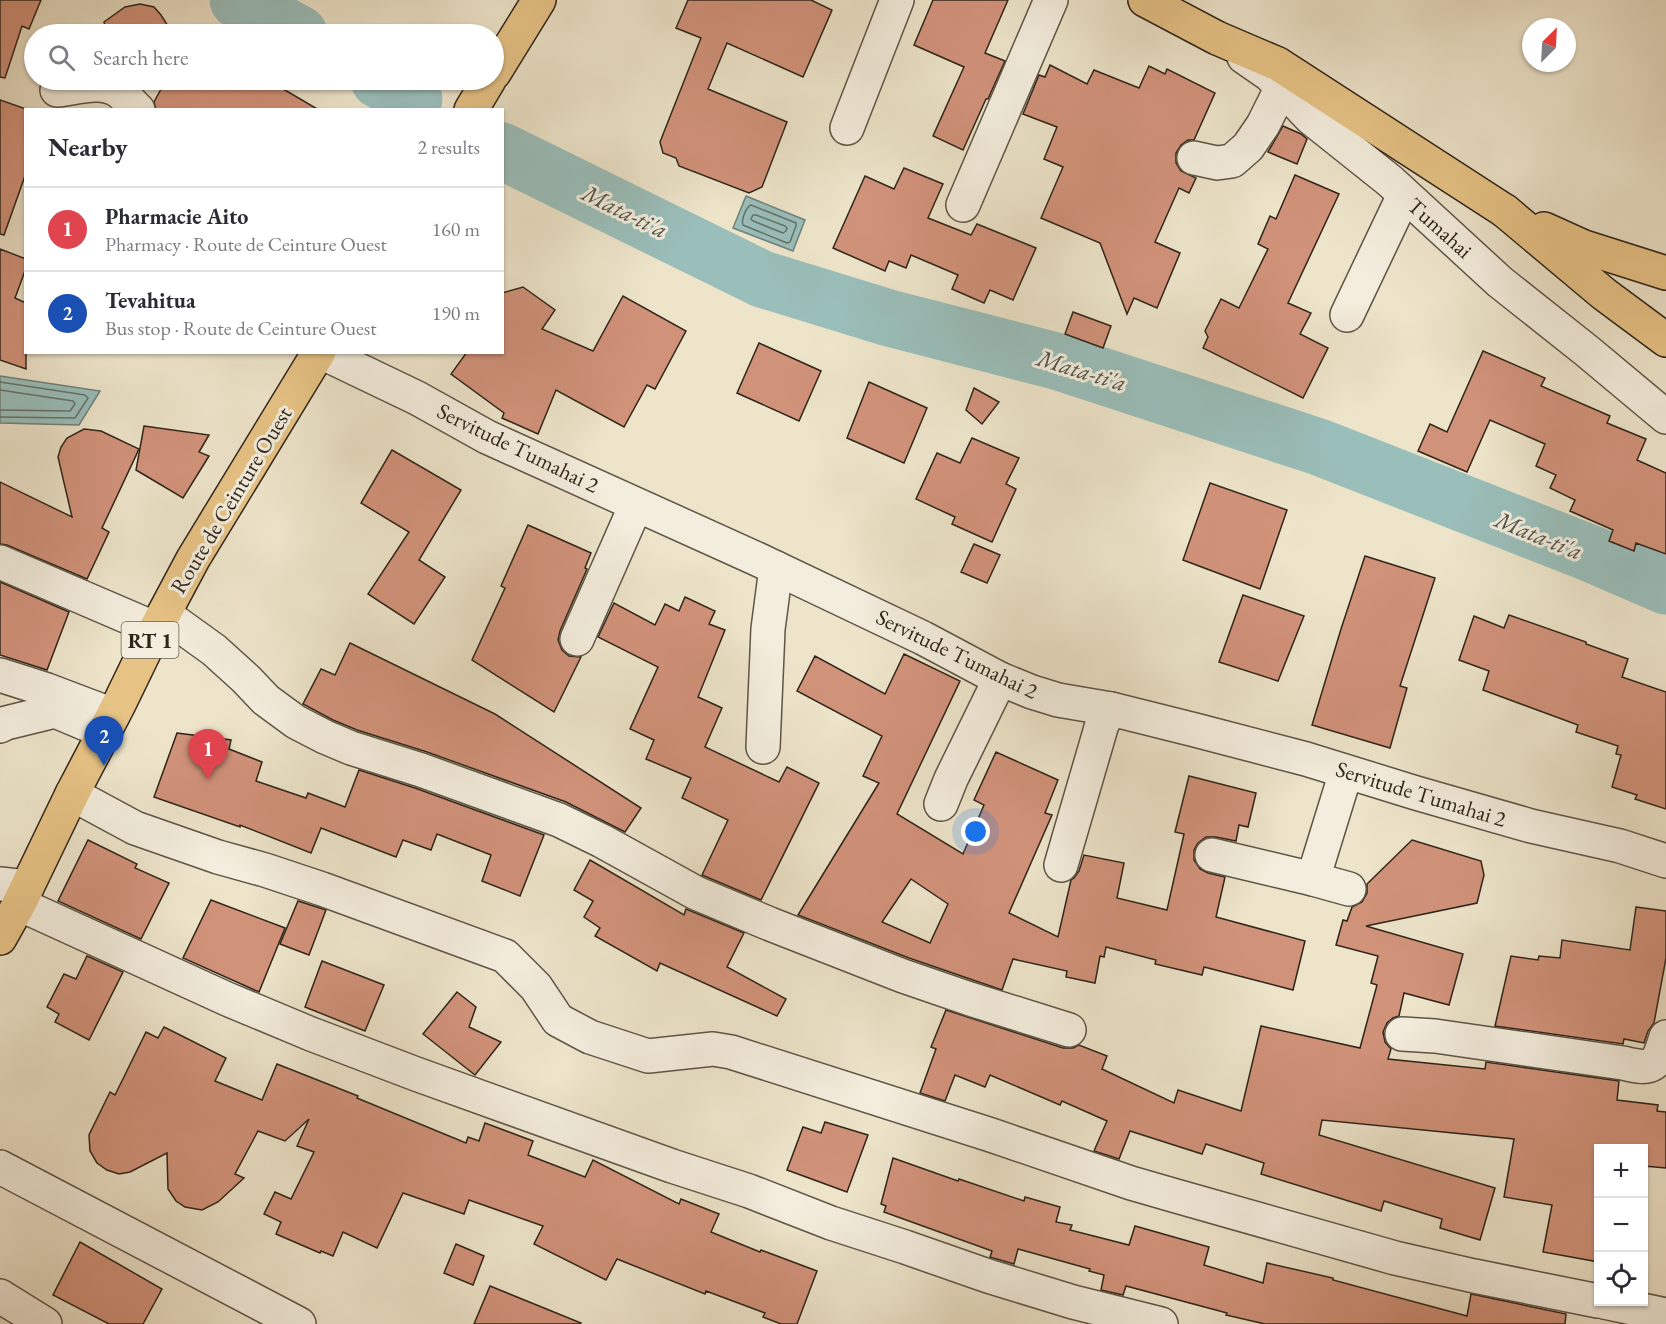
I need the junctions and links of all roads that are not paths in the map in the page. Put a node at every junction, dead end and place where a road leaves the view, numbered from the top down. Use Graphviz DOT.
graph roads {
  1 [pos="897,0"];
  2 [pos="1051,0"];
  3 [pos="1145,0"];
  4 [pos="538,2"];
  5 [pos="1216,38"];
  6 [pos="504,57"];
  7 [pos="1282,87"];
  8 [pos="116,90"];
  9 [pos="483,90"];
  10 [pos="136,108"];
  11 [pos="472,108"];
  12 [pos="847,128"];
  13 [pos="1194,158"];
  14 [pos="1404,195"];
  15 [pos="963,206"];
  16 [pos="1505,211"];
  17 [pos="1666,273"];
  18 [pos="1347,315"];
  19 [pos="1666,340"];
  20 [pos="319,354"];
  21 [pos="324,354"];
  22 [pos="1666,417"];
  23 [pos="636,505"];
  24 [pos="0,562"];
  25 [pos="776,568"];
  26 [pos="160,621"];
  27 [pos="577,639"];
  28 [pos="0,675"];
  29 [pos="1000,679"];
  30 [pos="1111,709"];
  31 [pos="108,724"];
  32 [pos="0,726"];
  33 [pos="763,747"];
  34 [pos="1346,772"];
  35 [pos="72,794"];
  36 [pos="942,804"];
  37 [pos="1212,855"];
  38 [pos="1666,861"];
  39 [pos="1061,865"];
  40 [pos="1313,879"];
  41 [pos="1349,890"];
  42 [pos="15,892"];
  43 [pos="0,938"];
  44 [pos="1069,1030"];
  45 [pos="1402,1034"];
  46 [pos="1666,1037"];
  47 [pos="0,1167"];
  48 [pos="0,1296"];
  49 [pos="1594,1299"];
  50 [pos="1623,1306"];
  51 [pos="1666,1315"];
  52 [pos="45,1324"];
  53 [pos="299,1324"];
  54 [pos="1161,1324"];
  1 -- 12 [label="street"];
  2 -- 15 [label="street"];
  3 -- 5 [label="main road"];
  4 -- 6 [label="main road"];
  5 -- 7 [label="street, Tumahai"];
  5 -- 16 [label="main road"];
  7 -- 13 [label="street"];
  7 -- 14 [label="street, Tumahai"];
  8 -- 10 [label="street"];
  9 -- 11 [label="main road"];
  14 -- 18 [label="street"];
  14 -- 22 [label="street, Tumahai"];
  16 -- 17 [label="main road"];
  16 -- 19 [label="main road"];
  20 -- 26 [label="main road, Route de Ceinture Ouest / RT 1"];
  21 -- 23 [label="street, Servitude Tumahai 2"];
  23 -- 25 [label="street, Servitude Tumahai 2"];
  23 -- 27 [label="street"];
  24 -- 26 [label="street"];
  25 -- 29 [label="street, Servitude Tumahai 2"];
  25 -- 33 [label="street"];
  26 -- 31 [label="main road, Route de Ceinture Ouest / RT 1"];
  26 -- 44 [label="street"];
  28 -- 31 [label="street"];
  29 -- 30 [label="street, Servitude Tumahai 2"];
  29 -- 36 [label="street"];
  30 -- 34 [label="street, Servitude Tumahai 2"];
  30 -- 39 [label="street"];
  31 -- 32 [label="street"];
  31 -- 35 [label="main road, Route de Ceinture Ouest / RT 1"];
  34 -- 38 [label="street, Servitude Tumahai 2"];
  34 -- 40 [label="street"];
  35 -- 42 [label="main road, Route de Ceinture Ouest / RT 1"];
  35 -- 49 [label="street"];
  37 -- 40 [label="street"];
  40 -- 41 [label="street"];
  42 -- 43 [label="main road, Route de Ceinture Ouest / RT 1"];
  42 -- 54 [label="street"];
  45 -- 46 [label="street"];
  47 -- 53 [label="street"];
  48 -- 52 [label="street"];
  50 -- 51 [label="street"];
}
